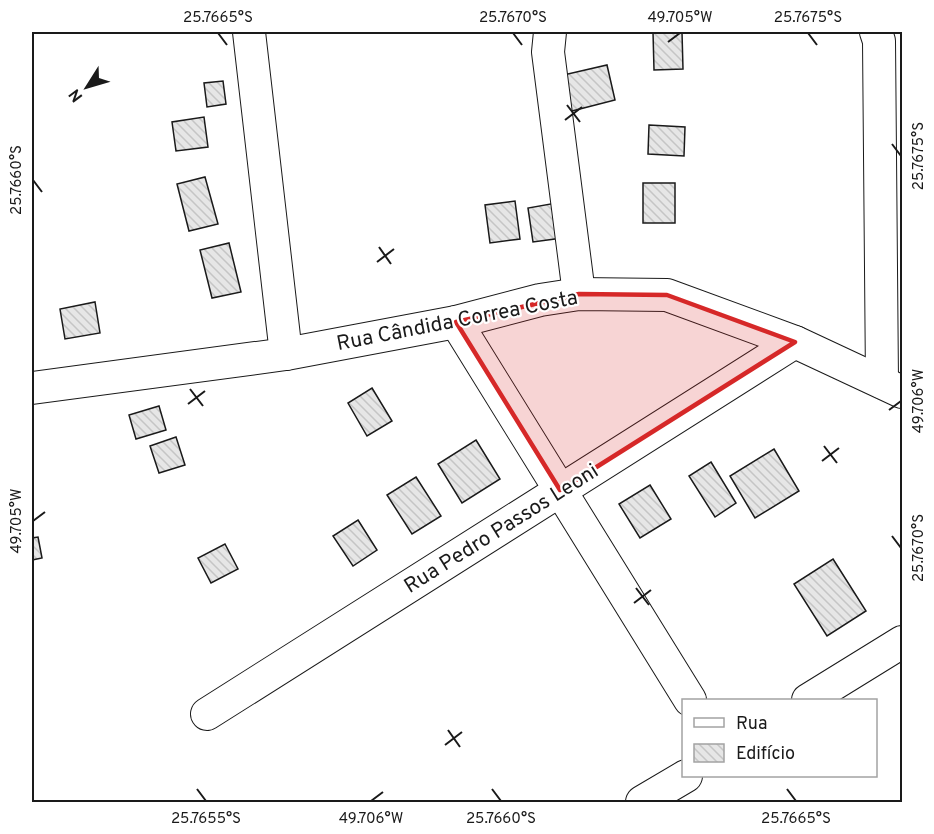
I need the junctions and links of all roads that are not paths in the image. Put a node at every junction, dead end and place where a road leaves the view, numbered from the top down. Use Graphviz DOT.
graph roads {
  1 [pos="249,32"];
  2 [pos="550,32"];
  3 [pos="876,32"];
  4 [pos="579,294"];
  5 [pos="456,322"];
  6 [pos="795,342"];
  7 [pos="286,354"];
  8 [pos="892,387"];
  9 [pos="32,388"];
  10 [pos="560,490"];
  11 [pos="903,642"];
  12 [pos="689,699"];
  13 [pos="810,699"];
  14 [pos="207,714"];
  15 [pos="684,777"];
  16 [pos="642,802"];
  1 -- 7 [label="street"];
  2 -- 4 [label="street"];
  3 -- 8 [label="street"];
  4 -- 5 [label="street, Rua Cândida Correa Costa"];
  4 -- 6 [label="street, Rua Cândida Correa Costa"];
  5 -- 7 [label="street, Rua Cândida Correa Costa"];
  5 -- 10 [label="street"];
  6 -- 8 [label="street, Rua Cândida Correa Costa"];
  6 -- 10 [label="street, Rua Pedro Passos Leoni"];
  7 -- 9 [label="street, Rua Cândida Correa Costa"];
  10 -- 12 [label="street"];
  10 -- 14 [label="street, Rua Pedro Passos Leoni"];
  11 -- 13 [label="street"];
  15 -- 16 [label="street"];
}
